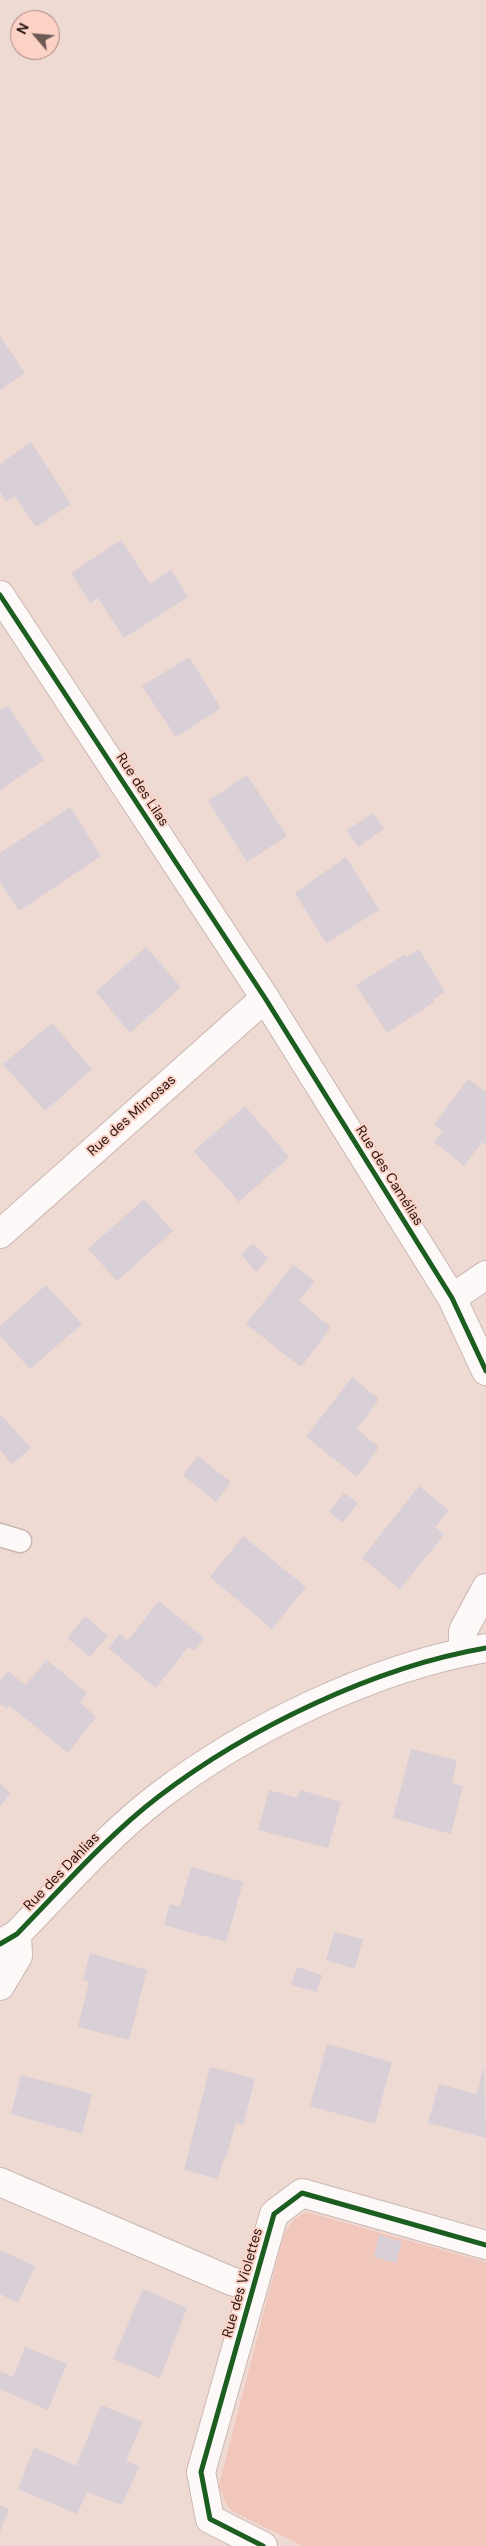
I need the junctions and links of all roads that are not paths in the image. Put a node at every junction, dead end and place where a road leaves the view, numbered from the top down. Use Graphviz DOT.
graph roads {
  1 [pos="0,595"];
  2 [pos="265,998"];
  3 [pos="0,1234"];
  4 [pos="486,1274"];
  5 [pos="452,1298"];
  6 [pos="486,1372"];
  7 [pos="486,1588"];
  8 [pos="475,1650"];
  9 [pos="8,1939"];
  10 [pos="0,1986"];
  11 [pos="0,2182"];
  12 [pos="486,2245"];
  13 [pos="253,2287"];
  14 [pos="264,2546"];
  1 -- 2 [label="street, Rue des Lilas"];
  2 -- 3 [label="street, Rue des Mimosas"];
  2 -- 5 [label="street, Rue des Camélias"];
  4 -- 5 [label="street"];
  5 -- 6 [label="street, Rue des Camélias"];
  7 -- 8 [label="street"];
  8 -- 9 [label="street, Rue des Dahlias"];
  9 -- 10 [label="street, Rue des Dahlias"];
  11 -- 13 [label="street"];
  12 -- 13 [label="street, Rue des Violettes"];
  13 -- 14 [label="street, Rue des Violettes"];
}
